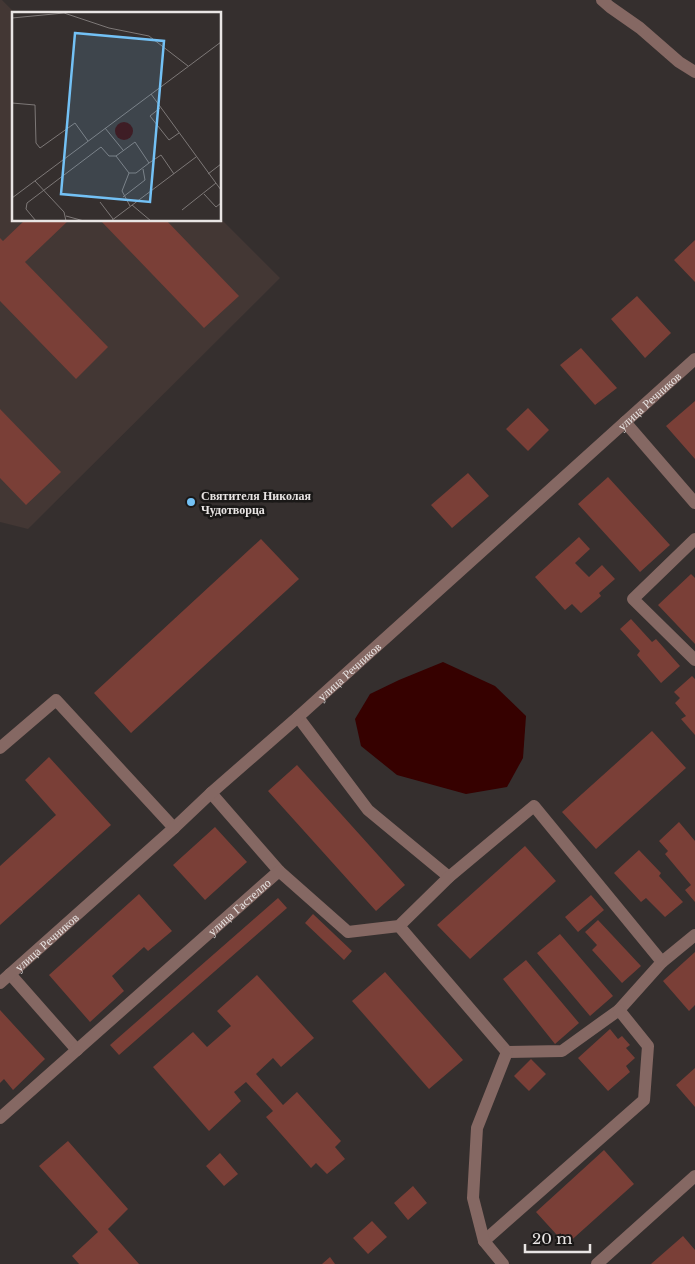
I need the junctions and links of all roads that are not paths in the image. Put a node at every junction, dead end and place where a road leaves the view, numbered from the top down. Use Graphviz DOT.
graph roads {
  1 [pos="602,0"];
  2 [pos="695,72"];
  3 [pos="695,359"];
  4 [pos="625,422"];
  5 [pos="695,503"];
  6 [pos="695,538"];
  7 [pos="695,660"];
  8 [pos="298,717"];
  9 [pos="0,748"];
  10 [pos="211,793"];
  11 [pos="174,828"];
  12 [pos="279,871"];
  13 [pos="449,876"];
  14 [pos="399,926"];
  15 [pos="695,935"];
  16 [pos="662,962"];
  17 [pos="5,979"];
  18 [pos="620,1010"];
  19 [pos="77,1050"];
  20 [pos="508,1052"];
  21 [pos="0,1118"];
  22 [pos="695,1176"];
  23 [pos="484,1241"];
  24 [pos="503,1264"];
  25 [pos="597,1264"];
  1 -- 2 [label="street"];
  3 -- 4 [label="street, улица Речников"];
  4 -- 5 [label="street"];
  4 -- 8 [label="street, улица Речников"];
  6 -- 7 [label="street"];
  8 -- 10 [label="street, улица Речников"];
  8 -- 13 [label="street"];
  9 -- 11 [label="street"];
  10 -- 11 [label="street, улица Речников"];
  10 -- 12 [label="street"];
  11 -- 17 [label="street, улица Речников"];
  12 -- 14 [label="street, улица Гастелло"];
  12 -- 19 [label="street, улица Гастелло"];
  13 -- 14 [label="street"];
  13 -- 16 [label="street"];
  14 -- 20 [label="street"];
  15 -- 16 [label="street"];
  16 -- 18 [label="street"];
  17 -- 19 [label="street"];
  18 -- 20 [label="street"];
  18 -- 23 [label="street"];
  19 -- 21 [label="street, улица Гастелло"];
  20 -- 23 [label="street"];
  22 -- 25 [label="street"];
  23 -- 24 [label="street"];
}
